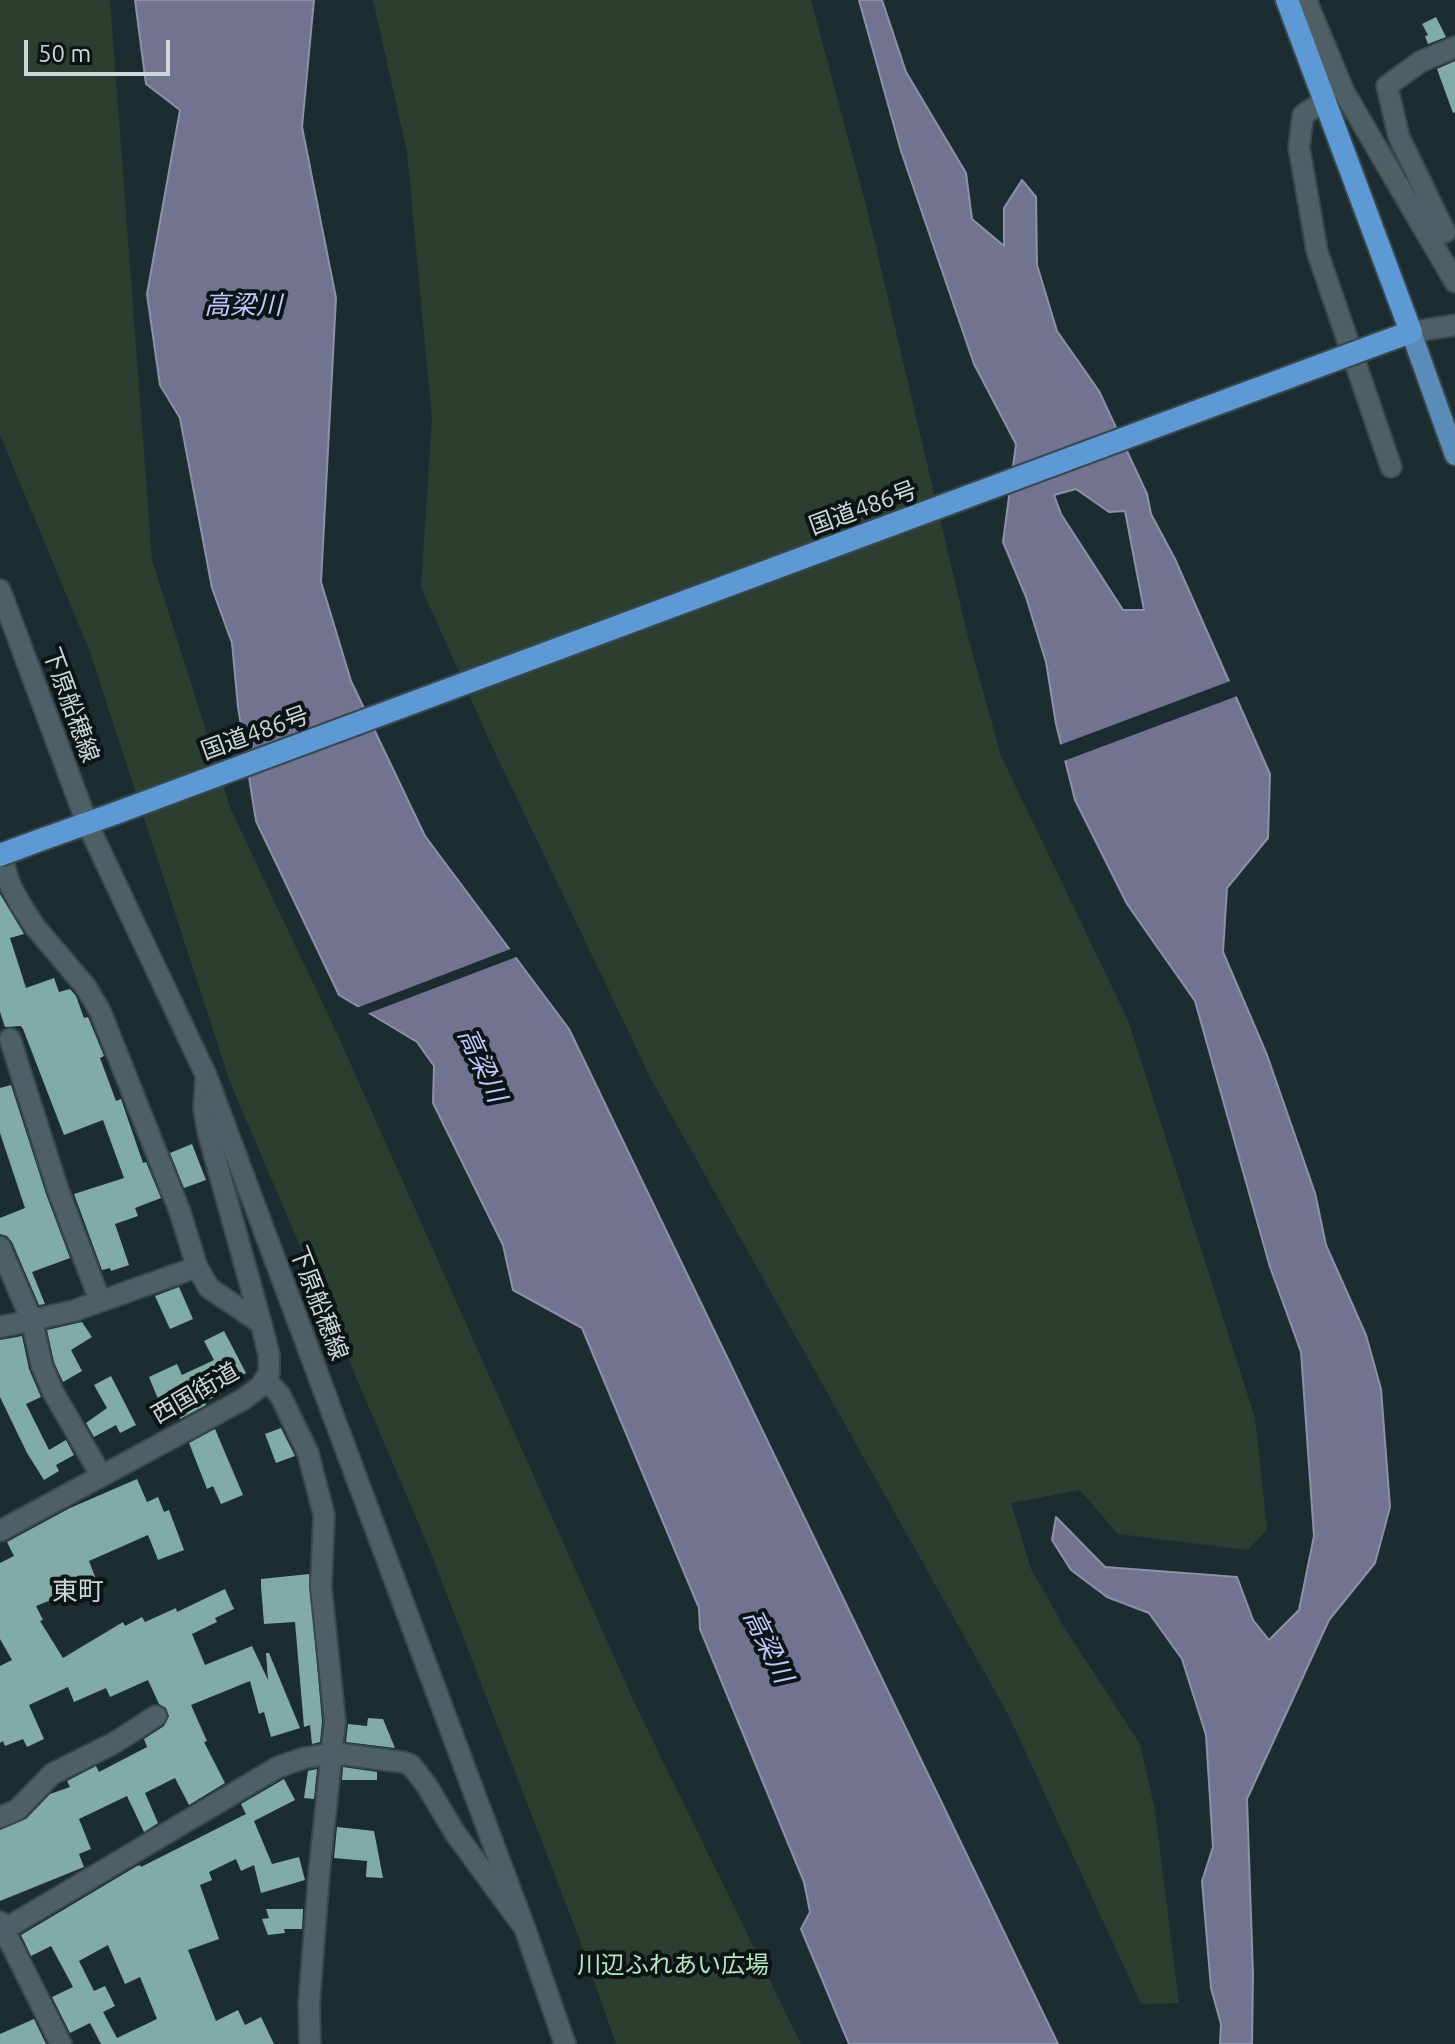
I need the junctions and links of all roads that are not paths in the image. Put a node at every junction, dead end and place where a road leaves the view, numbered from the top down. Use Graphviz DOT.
graph roads {
  1 [pos="1287,0"];
  2 [pos="1306,0"];
  3 [pos="1455,47"];
  4 [pos="1324,101"];
  5 [pos="1443,232"];
  6 [pos="1455,282"];
  7 [pos="1455,325"];
  8 [pos="1411,332"];
  9 [pos="1455,455"];
  10 [pos="1391,467"];
  11 [pos="0,590"];
  12 [pos="87,823"];
  13 [pos="0,854"];
  14 [pos="10,1039"];
  15 [pos="206,1075"];
  16 [pos="0,1247"];
  17 [pos="197,1267"];
  18 [pos="100,1301"];
  19 [pos="32,1321"];
  20 [pos="261,1323"];
  21 [pos="0,1327"];
  22 [pos="265,1379"];
  23 [pos="101,1475"];
  24 [pos="0,1531"];
  25 [pos="156,1716"];
  26 [pos="333,1753"];
  27 [pos="0,1817"];
  28 [pos="1,1928"];
  29 [pos="525,1929"];
  30 [pos="61,2044"];
  31 [pos="310,2044"];
  32 [pos="565,2044"];
  1 -- 4 [label="highway"];
  2 -- 5 [label="street"];
  3 -- 5 [label="street"];
  4 -- 8 [label="highway"];
  4 -- 10 [label="street"];
  5 -- 6 [label="street"];
  7 -- 8 [label="street"];
  8 -- 9 [label="main road"];
  8 -- 12 [label="highway, 国道486号, bridge"];
  11 -- 12 [label="street, 下原船穂線"];
  12 -- 13 [label="highway, 国道486号, bridge"];
  12 -- 15 [label="street, 下原船穂線"];
  13 -- 17 [label="street"];
  14 -- 18 [label="street"];
  15 -- 20 [label="street, 西国街道"];
  15 -- 29 [label="street, 下原船穂線"];
  16 -- 19 [label="street"];
  17 -- 18 [label="street"];
  17 -- 20 [label="street"];
  18 -- 19 [label="street"];
  19 -- 21 [label="street"];
  19 -- 23 [label="street"];
  20 -- 22 [label="street, 西国街道"];
  22 -- 23 [label="street, 西国街道"];
  22 -- 26 [label="street"];
  23 -- 24 [label="street, 西国街道"];
  25 -- 27 [label="street"];
  26 -- 28 [label="street"];
  26 -- 29 [label="street"];
  26 -- 31 [label="street"];
  28 -- 30 [label="street"];
  29 -- 32 [label="street, 下原船穂線"];
}
